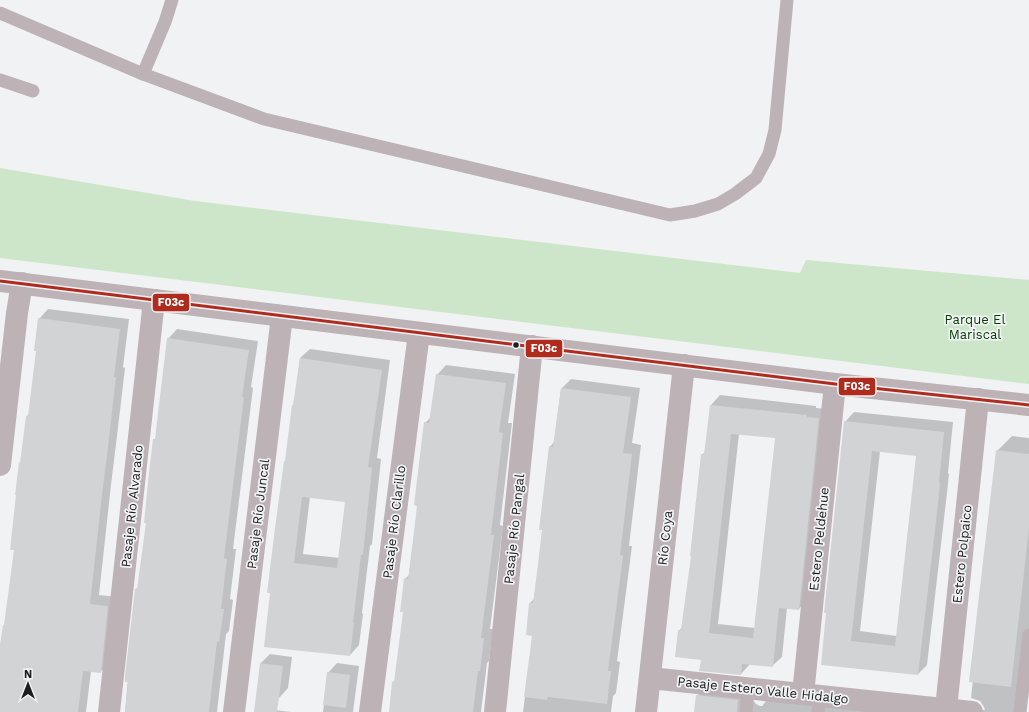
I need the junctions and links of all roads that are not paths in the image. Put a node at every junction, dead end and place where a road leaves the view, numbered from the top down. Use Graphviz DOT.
graph roads {
  1 [pos="172,0"];
  2 [pos="787,0"];
  3 [pos="0,13"];
  4 [pos="143,74"];
  5 [pos="0,80"];
  6 [pos="33,91"];
  7 [pos="0,280"];
  8 [pos="22,283"];
  9 [pos="154,300"];
  10 [pos="282,316"];
  11 [pos="419,333"];
  12 [pos="532,346"];
  13 [pos="684,365"];
  14 [pos="835,384"];
  15 [pos="978,399"];
  16 [pos="1029,405"];
  17 [pos="0,465"];
  18 [pos="1029,636"];
  19 [pos="650,678"];
  20 [pos="748,688"];
  21 [pos="813,701"];
  22 [pos="884,708"];
  23 [pos="946,709"];
  24 [pos="109,712"];
  25 [pos="234,712"];
  26 [pos="370,712"];
  27 [pos="495,712"];
  28 [pos="646,712"];
  29 [pos="746,712"];
  30 [pos="972,712"];
  31 [pos="1020,712"];
  1 -- 4 [label="lane"];
  2 -- 4 [label="lane"];
  3 -- 4 [label="lane"];
  5 -- 6 [label="lane"];
  7 -- 8 [label="street"];
  8 -- 9 [label="street"];
  8 -- 17 [label="street"];
  9 -- 10 [label="street"];
  9 -- 24 [label="street, Pasaje Río Alvarado"];
  10 -- 11 [label="street"];
  10 -- 25 [label="street, Pasaje Río Juncal"];
  11 -- 12 [label="street"];
  11 -- 26 [label="street, Pasaje Río Clarillo"];
  12 -- 13 [label="street"];
  12 -- 27 [label="street, Pasaje Río Pangal"];
  13 -- 14 [label="street"];
  13 -- 19 [label="street, Río Coya"];
  14 -- 15 [label="street"];
  14 -- 21 [label="street, Estero Peldehue"];
  15 -- 16 [label="street"];
  15 -- 23 [label="street, Estero Polpaico"];
  18 -- 31 [label="lane"];
  19 -- 20 [label="street, Pasaje Estero Valle Hidalgo"];
  19 -- 28 [label="street, Río Coya"];
  20 -- 21 [label="street, Pasaje Estero Valle Hidalgo"];
  20 -- 29 [label="lane"];
  21 -- 22 [label="street, Pasaje Estero Valle Hidalgo"];
  22 -- 23 [label="street, Pasaje Estero Valle Hidalgo"];
  23 -- 30 [label="street, Pasaje Estero Valle Hidalgo"];
}
